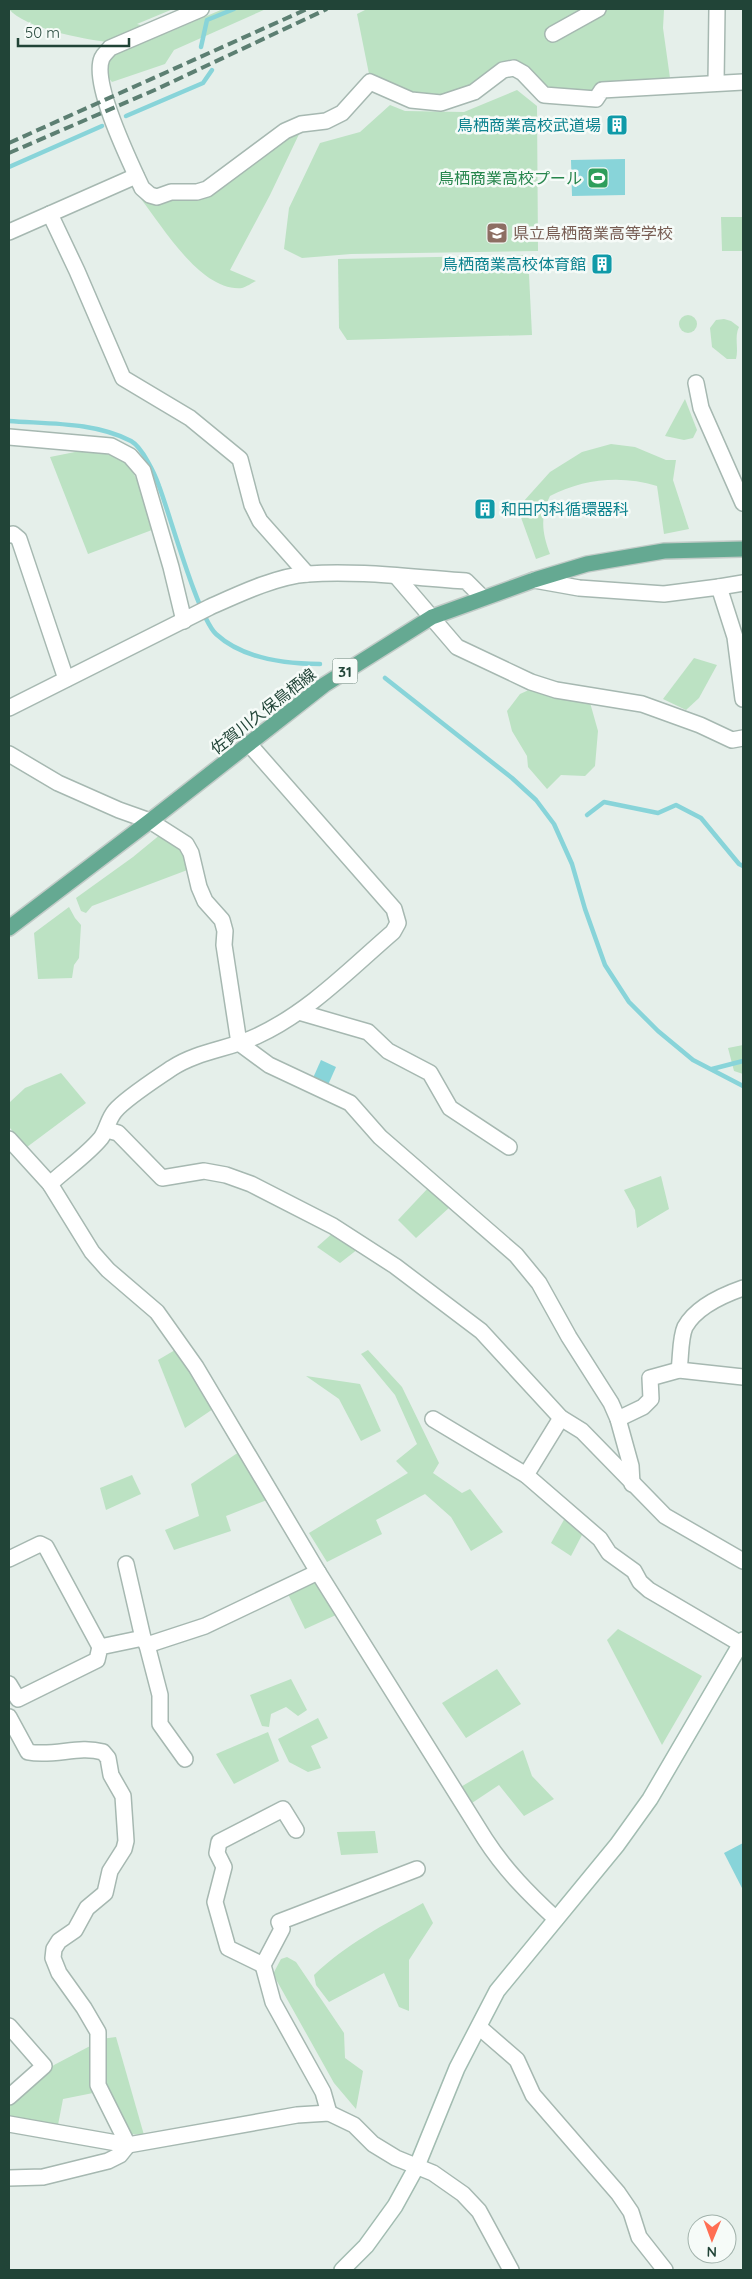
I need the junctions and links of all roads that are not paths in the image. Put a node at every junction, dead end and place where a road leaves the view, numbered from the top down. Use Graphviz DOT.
graph roads {
  1 [pos="201,9"];
  2 [pos="598,9"];
  3 [pos="717,9"];
  4 [pos="553,34"];
  5 [pos="743,82"];
  6 [pos="716,83"];
  7 [pos="136,176"];
  8 [pos="50,214"];
  9 [pos="9,232"];
  10 [pos="696,383"];
  11 [pos="9,437"];
  12 [pos="743,503"];
  13 [pos="9,535"];
  14 [pos="743,549"];
  15 [pos="307,574"];
  16 [pos="398,577"];
  17 [pos="534,580"];
  18 [pos="743,583"];
  19 [pos="718,587"];
  20 [pos="483,598"];
  21 [pos="432,617"];
  22 [pos="187,619"];
  23 [pos="66,679"];
  24 [pos="743,699"];
  25 [pos="9,708"];
  26 [pos="743,738"];
  27 [pos="249,744"];
  28 [pos="9,754"];
  29 [pos="150,821"];
  30 [pos="9,928"];
  31 [pos="299,1012"];
  32 [pos="239,1043"];
  33 [pos="107,1130"];
  34 [pos="9,1139"];
  35 [pos="509,1147"];
  36 [pos="50,1184"];
  37 [pos="743,1288"];
  38 [pos="679,1370"];
  39 [pos="743,1377"];
  40 [pos="561,1418"];
  41 [pos="433,1419"];
  42 [pos="618,1419"];
  43 [pos="526,1474"];
  44 [pos="632,1484"];
  45 [pos="9,1559"];
  46 [pos="743,1562"];
  47 [pos="126,1564"];
  48 [pos="318,1572"];
  49 [pos="145,1642"];
  50 [pos="742,1642"];
  51 [pos="100,1647"];
  52 [pos="9,1684"];
  53 [pos="9,1717"];
  54 [pos="185,1759"];
  55 [pos="296,1830"];
  56 [pos="416,1869"];
  57 [pos="556,1919"];
  58 [pos="262,1965"];
  59 [pos="9,2026"];
  60 [pos="479,2027"];
  61 [pos="9,2097"];
  62 [pos="329,2113"];
  63 [pos="9,2124"];
  64 [pos="128,2146"];
  65 [pos="416,2166"];
  66 [pos="9,2178"];
  67 [pos="342,2270"];
  68 [pos="511,2270"];
  69 [pos="666,2270"];
  1 -- 7 [label="street"];
  2 -- 4 [label="street"];
  3 -- 6 [label="street"];
  5 -- 6 [label="street"];
  6 -- 7 [label="street"];
  7 -- 8 [label="street"];
  8 -- 9 [label="street"];
  8 -- 15 [label="street"];
  10 -- 12 [label="street"];
  11 -- 22 [label="street"];
  13 -- 23 [label="street"];
  14 -- 17 [label="main road, 佐賀川久保鳥栖線 / 31"];
  15 -- 16 [label="street"];
  15 -- 22 [label="street"];
  16 -- 20 [label="street"];
  16 -- 21 [label="street"];
  17 -- 19 [label="street"];
  17 -- 20 [label="main road, 佐賀川久保鳥栖線 / 31"];
  18 -- 19 [label="street"];
  19 -- 24 [label="street"];
  20 -- 21 [label="main road, 佐賀川久保鳥栖線 / 31"];
  21 -- 26 [label="street"];
  21 -- 27 [label="main road, 佐賀川久保鳥栖線 / 31"];
  22 -- 23 [label="street"];
  23 -- 25 [label="street"];
  27 -- 29 [label="main road, 佐賀川久保鳥栖線 / 31"];
  27 -- 31 [label="street"];
  28 -- 29 [label="street"];
  29 -- 30 [label="main road, 佐賀川久保鳥栖線 / 31"];
  29 -- 32 [label="street"];
  31 -- 32 [label="street"];
  31 -- 35 [label="street"];
  32 -- 33 [label="street"];
  32 -- 42 [label="street"];
  33 -- 36 [label="street"];
  33 -- 40 [label="street"];
  34 -- 36 [label="street"];
  36 -- 48 [label="street"];
  37 -- 38 [label="street"];
  38 -- 39 [label="street"];
  38 -- 42 [label="street"];
  40 -- 43 [label="street"];
  40 -- 44 [label="street"];
  41 -- 43 [label="street"];
  42 -- 44 [label="street"];
  43 -- 50 [label="street"];
  44 -- 46 [label="street"];
  45 -- 51 [label="street"];
  47 -- 49 [label="street"];
  48 -- 49 [label="street"];
  48 -- 57 [label="street"];
  49 -- 51 [label="street"];
  49 -- 54 [label="street"];
  50 -- 57 [label="street"];
  51 -- 52 [label="street"];
  53 -- 64 [label="street"];
  55 -- 58 [label="street"];
  56 -- 58 [label="street"];
  57 -- 60 [label="street"];
  58 -- 62 [label="street"];
  59 -- 61 [label="street"];
  60 -- 65 [label="street"];
  60 -- 69 [label="street"];
  62 -- 64 [label="street"];
  62 -- 65 [label="street"];
  63 -- 64 [label="street"];
  64 -- 66 [label="street"];
  65 -- 67 [label="street"];
  65 -- 68 [label="street"];
}
